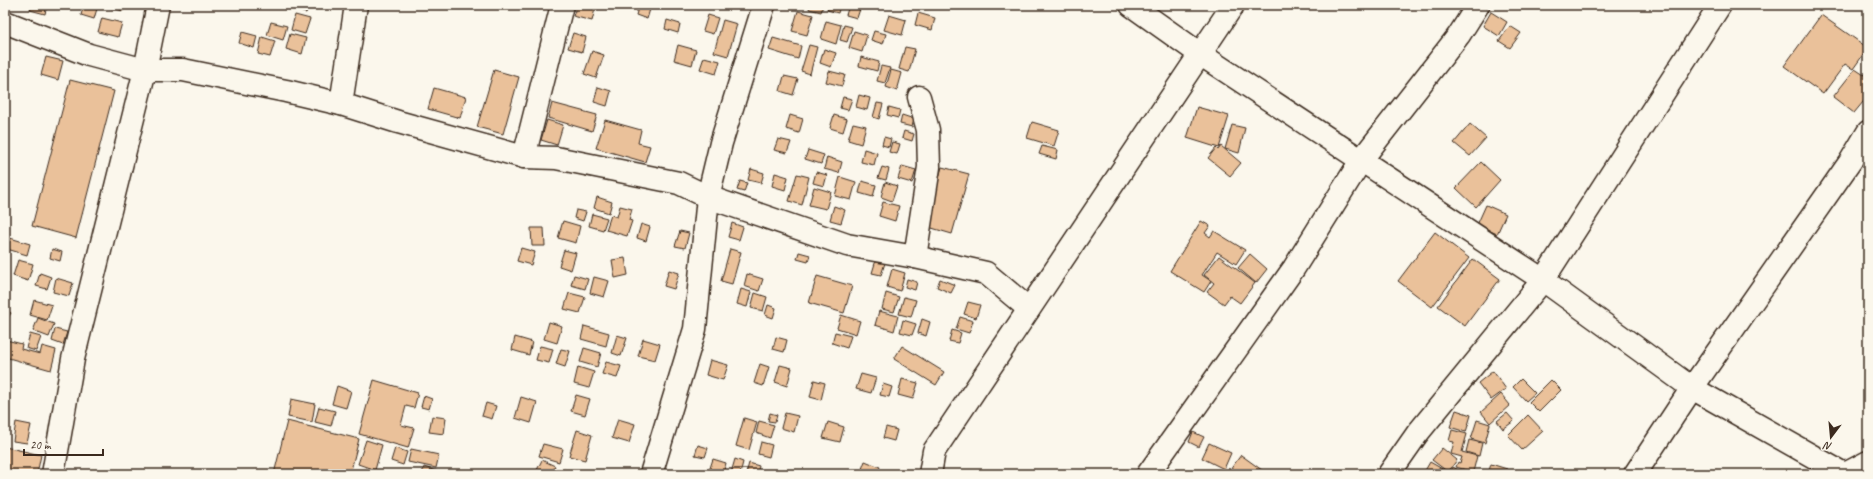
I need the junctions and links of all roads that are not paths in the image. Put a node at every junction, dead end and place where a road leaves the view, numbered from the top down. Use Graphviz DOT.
graph roads {
  1 [pos="158,5"];
  2 [pos="356,5"];
  3 [pos="562,5"];
  4 [pos="764,5"];
  5 [pos="1131,5"];
  6 [pos="1233,5"];
  7 [pos="1478,5"];
  8 [pos="1720,5"];
  9 [pos="5,22"];
  10 [pos="1200,54"];
  11 [pos="145,70"];
  12 [pos="919,97"];
  13 [pos="341,104"];
  14 [pos="1868,132"];
  15 [pos="524,157"];
  16 [pos="1362,159"];
  17 [pos="708,196"];
  18 [pos="915,257"];
  19 [pos="1543,280"];
  20 [pos="1029,309"];
  21 [pos="1692,388"];
  22 [pos="1868,462"];
  23 [pos="53,474"];
  24 [pos="651,474"];
  25 [pos="930,474"];
  26 [pos="1148,474"];
  27 [pos="1389,474"];
  28 [pos="1635,474"];
  29 [pos="1845,474"];
  1 -- 11 [label="street"];
  2 -- 13 [label="street"];
  3 -- 15 [label="street"];
  4 -- 17 [label="street"];
  5 -- 10 [label="street"];
  6 -- 10 [label="street"];
  7 -- 16 [label="street"];
  8 -- 19 [label="street"];
  9 -- 11 [label="street"];
  10 -- 16 [label="street"];
  10 -- 20 [label="street"];
  11 -- 13 [label="street"];
  11 -- 23 [label="street"];
  12 -- 18 [label="street"];
  13 -- 15 [label="street"];
  14 -- 21 [label="street"];
  15 -- 17 [label="street"];
  16 -- 19 [label="street"];
  16 -- 26 [label="street"];
  17 -- 18 [label="street"];
  17 -- 24 [label="street"];
  18 -- 20 [label="street"];
  19 -- 21 [label="street"];
  19 -- 27 [label="street"];
  20 -- 25 [label="street"];
  21 -- 28 [label="street"];
  21 -- 29 [label="street"];
  22 -- 29 [label="street"];
}
